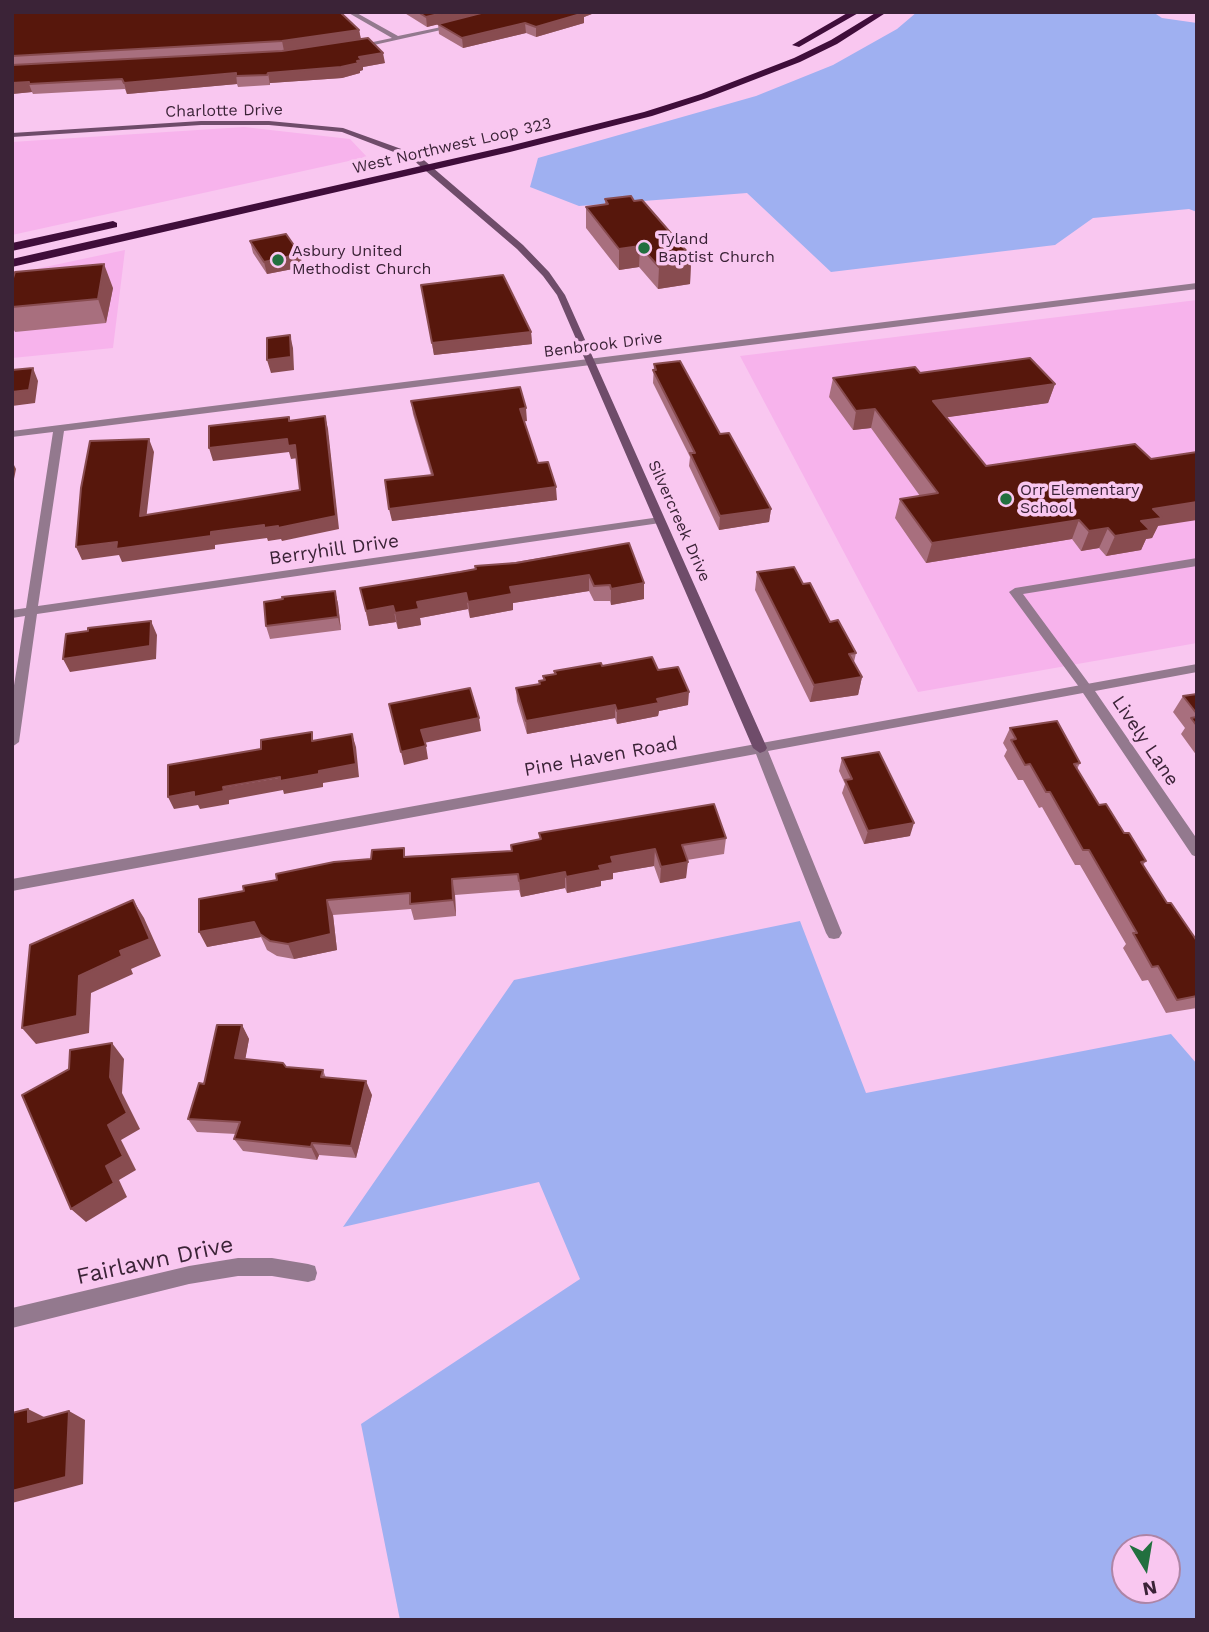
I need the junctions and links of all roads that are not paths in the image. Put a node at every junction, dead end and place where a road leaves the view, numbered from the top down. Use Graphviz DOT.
graph roads {
  1 [pos="350,12"];
  2 [pos="856,12"];
  3 [pos="883,12"];
  4 [pos="462,25"];
  5 [pos="399,39"];
  6 [pos="342,48"];
  7 [pos="788,49"];
  8 [pos="624,108"];
  9 [pos="519,134"];
  10 [pos="12,135"];
  11 [pos="424,160"];
  12 [pos="389,163"];
  13 [pos="120,223"];
  14 [pos="12,247"];
  15 [pos="12,263"];
  16 [pos="1197,286"];
  17 [pos="590,362"];
  18 [pos="59,428"];
  19 [pos="12,434"];
  20 [pos="660,520"];
  21 [pos="1197,562"];
  22 [pos="33,611"];
  23 [pos="12,614"];
  24 [pos="1197,668"];
  25 [pos="1086,688"];
  26 [pos="12,742"];
  27 [pos="760,748"];
  28 [pos="1197,851"];
  29 [pos="12,885"];
  30 [pos="834,933"];
  31 [pos="308,1273"];
  32 [pos="12,1318"];
  1 -- 5 [label="street"];
  2 -- 7 [label="highway"];
  3 -- 11 [label="highway, West Northwest Loop 323"];
  4 -- 5 [label="street"];
  5 -- 6 [label="street"];
  8 -- 9 [label="highway, West Northwest Loop 323"];
  10 -- 11 [label="street, Charlotte Drive"];
  11 -- 12 [label="highway, West Northwest Loop 323"];
  11 -- 15 [label="highway, West Northwest Loop 323"];
  11 -- 17 [label="street, Silvercreek Drive"];
  13 -- 14 [label="highway"];
  16 -- 17 [label="street, Benbrook Drive"];
  17 -- 18 [label="street, Benbrook Drive"];
  17 -- 20 [label="street, Silvercreek Drive"];
  18 -- 19 [label="street, Benbrook Drive"];
  18 -- 22 [label="street"];
  20 -- 22 [label="street, Berryhill Drive"];
  20 -- 27 [label="street, Silvercreek Drive"];
  21 -- 25 [label="street, Lively Lane"];
  22 -- 23 [label="street, Berryhill Drive"];
  22 -- 26 [label="street"];
  24 -- 25 [label="street, Pine Haven Road"];
  25 -- 27 [label="street, Pine Haven Road"];
  25 -- 28 [label="street, Lively Lane"];
  27 -- 29 [label="street, Pine Haven Road"];
  27 -- 30 [label="street, Silvercreek Drive"];
  31 -- 32 [label="street, Fairlawn Drive"];
}
